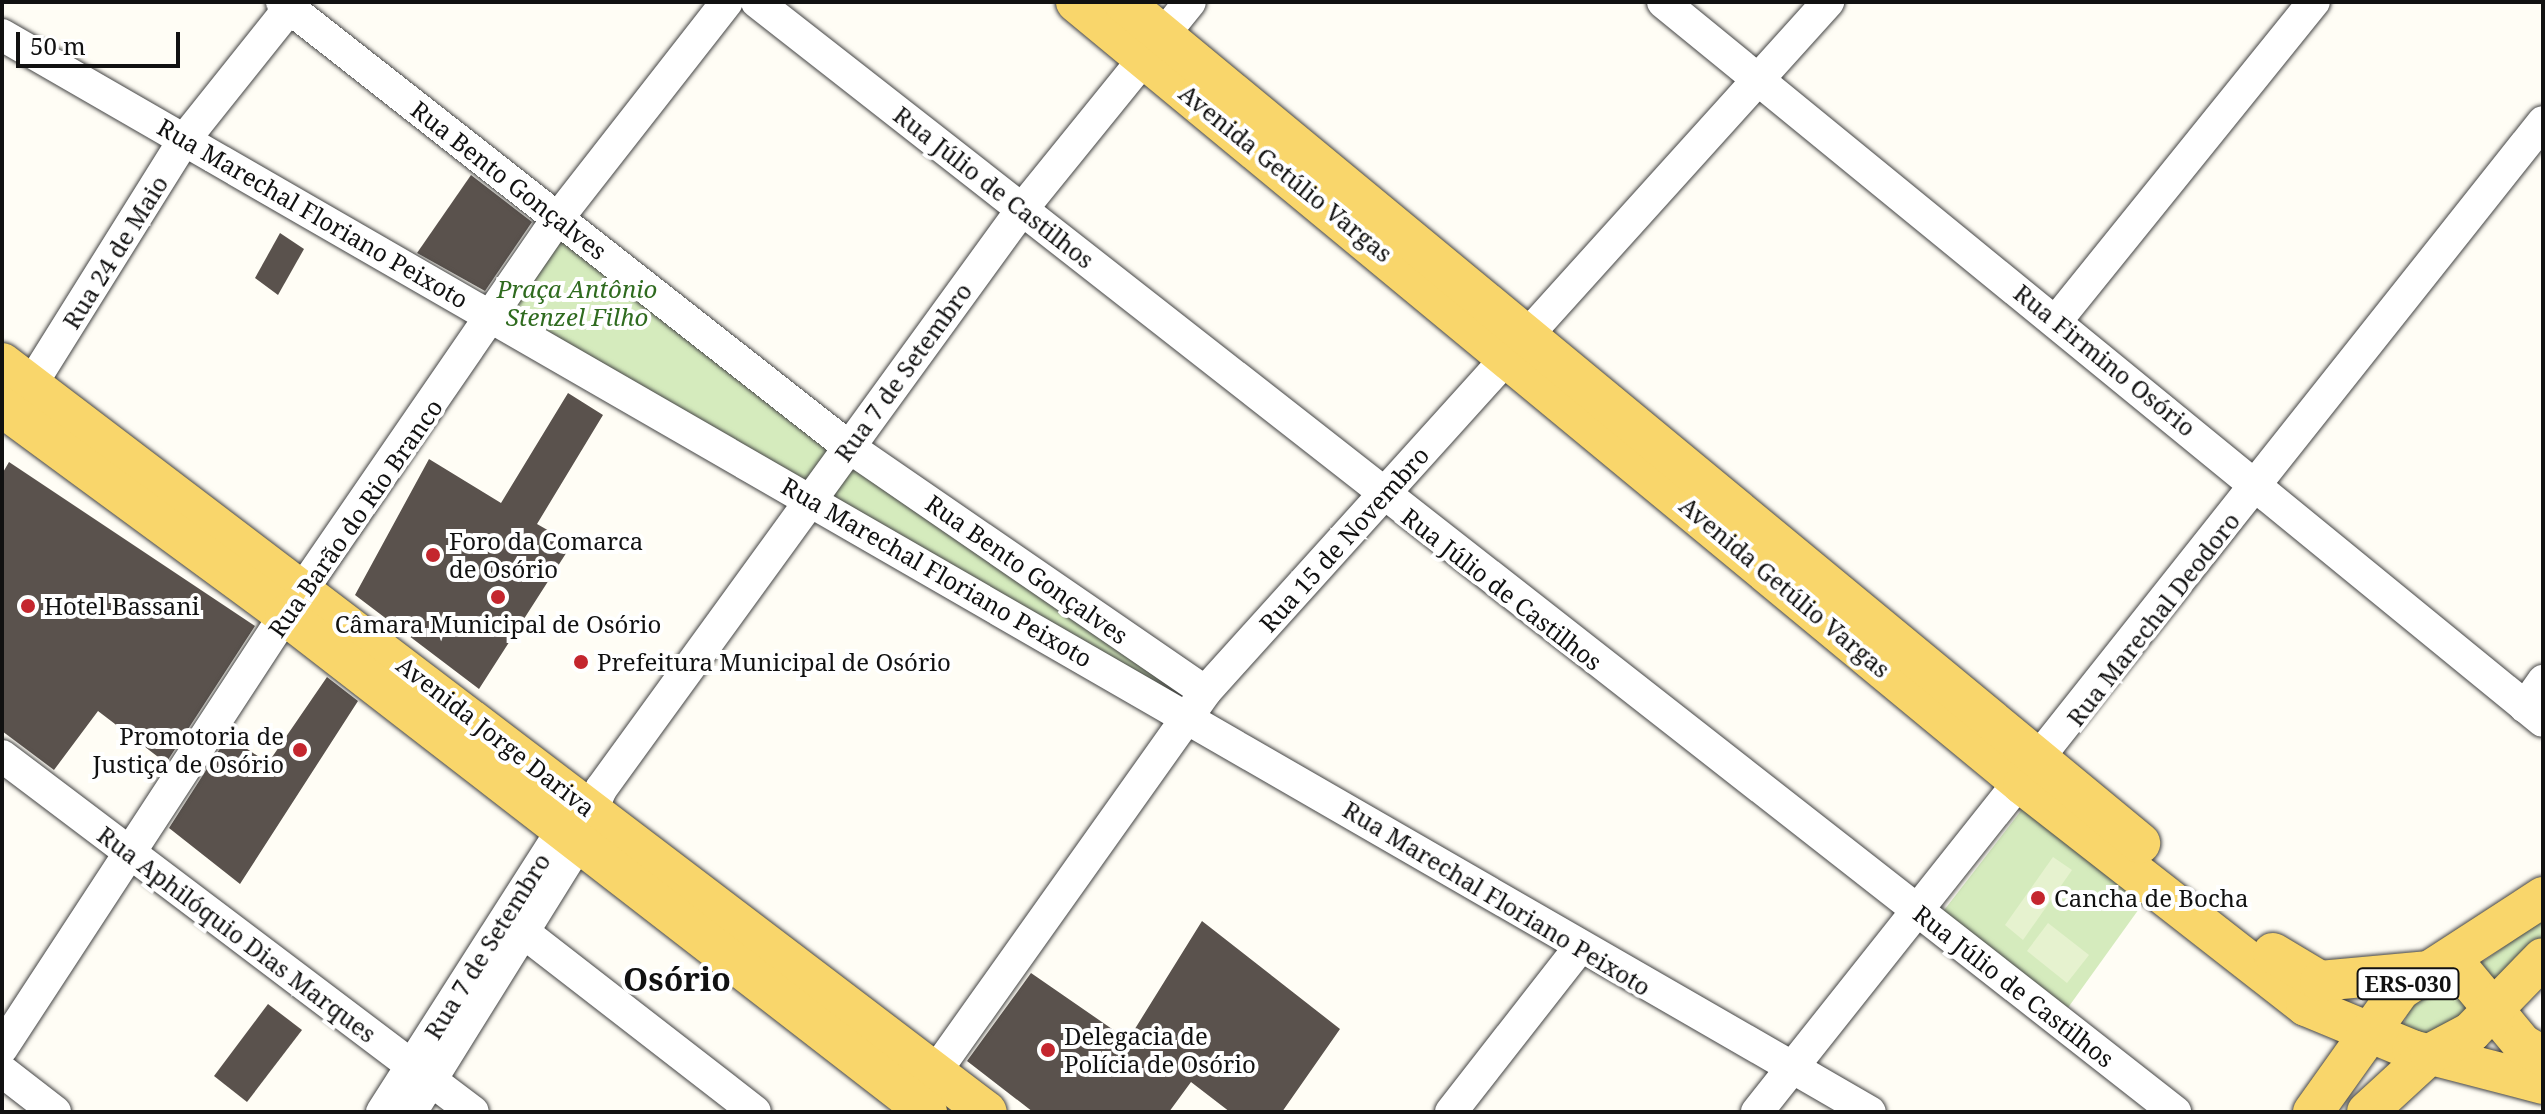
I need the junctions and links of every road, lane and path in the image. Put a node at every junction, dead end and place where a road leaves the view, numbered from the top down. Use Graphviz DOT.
graph roads {
  1 [pos="727,2"];
  2 [pos="757,2"];
  3 [pos="1076,2"];
  4 [pos="1123,2"];
  5 [pos="1190,2"];
  6 [pos="1663,2"];
  7 [pos="1828,2"];
  8 [pos="2314,2"];
  9 [pos="288,4"];
  10 [pos="2,35"];
  11 [pos="1154,45"];
  12 [pos="1759,80"];
  13 [pos="2543,122"];
  14 [pos="184,140"];
  15 [pos="1023,208"];
  16 [pos="558,218"];
  17 [pos="495,318"];
  18 [pos="2057,320"];
  19 [pos="1517,344"];
  20 [pos="10,400"];
  21 [pos="849,447"];
  22 [pos="2257,485"];
  23 [pos="1383,497"];
  24 [pos="808,498"];
  25 [pos="294,602"];
  26 [pos="2537,703"];
  27 [pos="1197,704"];
  28 [pos="2,756"];
  29 [pos="2032,774"];
  30 [pos="583,817"];
  31 [pos="132,855"];
  32 [pos="2543,897"];
  33 [pos="1917,910"];
  34 [pos="2209,916"];
  35 [pos="514,924"];
  36 [pos="1580,947"];
  37 [pos="2538,963"];
  38 [pos="2432,965"];
  39 [pos="2492,1009"];
  40 [pos="2369,1033"];
  41 [pos="2543,1037"];
  42 [pos="2,1048"];
  43 [pos="2430,1054"];
  44 [pos="2543,1056"];
  45 [pos="1790,1070"];
  46 [pos="2,1071"];
  47 [pos="421,1073"];
  48 [pos="2543,1084"];
  49 [pos="921,1100"];
  50 [pos="55,1112"];
  51 [pos="382,1112"];
  52 [pos="411,1112"];
  53 [pos="473,1112"];
  54 [pos="755,1112"];
  55 [pos="987,1112"];
  56 [pos="1451,1112"];
  57 [pos="1757,1112"];
  58 [pos="1870,1112"];
  59 [pos="2175,1112"];
  60 [pos="2313,1112"];
  61 [pos="2367,1112"];
  1 -- 16 [label="street, Rua Barão do Rio Branco"];
  2 -- 15 [label="street, Rua Júlio de Castilhos"];
  3 -- 11 [label="main road, Avenida Getúlio Vargas"];
  4 -- 11 [label="main road, Avenida Getúlio Vargas"];
  5 -- 11 [label="street, Rua 7 de Setembro"];
  6 -- 12 [label="street, Rua Firmino Osório"];
  7 -- 12 [label="street, Rua 15 de Novembro"];
  8 -- 18 [label="street"];
  9 -- 14 [label="street, Rua 24 de Maio"];
  9 -- 16 [label="street, Rua Bento Gonçalves"];
  10 -- 14 [label="street, Rua Marechal Floriano Peixoto"];
  11 -- 15 [label="street, Rua 7 de Setembro"];
  11 -- 19 [label="main road, Avenida Getúlio Vargas"];
  12 -- 18 [label="street, Rua Firmino Osório"];
  12 -- 19 [label="street, Rua 15 de Novembro"];
  13 -- 22 [label="street, Rua Marechal Deodoro"];
  14 -- 17 [label="street, Rua Marechal Floriano Peixoto"];
  14 -- 20 [label="street, Rua 24 de Maio"];
  15 -- 21 [label="street, Rua 7 de Setembro"];
  15 -- 23 [label="street, Rua Júlio de Castilhos"];
  16 -- 17 [label="street, Rua Barão do Rio Branco"];
  16 -- 21 [label="street, Rua Bento Gonçalves"];
  17 -- 24 [label="street, Rua Marechal Floriano Peixoto"];
  17 -- 25 [label="street, Rua Barão do Rio Branco"];
  18 -- 22 [label="street, Rua Firmino Osório"];
  19 -- 23 [label="street, Rua 15 de Novembro"];
  19 -- 29 [label="main road, Avenida Getúlio Vargas"];
  20 -- 25 [label="main road, Avenida Jorge Dariva"];
  21 -- 24 [label="street, Rua 7 de Setembro"];
  21 -- 27 [label="street, Rua Bento Gonçalves"];
  22 -- 26 [label="street, Rua Firmino Osório"];
  22 -- 29 [label="street, Rua Marechal Deodoro"];
  23 -- 27 [label="street, Rua 15 de Novembro"];
  23 -- 33 [label="street, Rua Júlio de Castilhos"];
  24 -- 27 [label="street, Rua Marechal Floriano Peixoto"];
  24 -- 30 [label="street, Rua 7 de Setembro"];
  25 -- 30 [label="main road, Avenida Jorge Dariva"];
  25 -- 31 [label="street, Rua Barão do Rio Branco"];
  27 -- 36 [label="street, Rua Marechal Floriano Peixoto"];
  27 -- 49 [label="street, Rua 15 de Novembro"];
  28 -- 31 [label="street, Rua Aphilóquio Dias Marques"];
  29 -- 33 [label="street, Rua Marechal Deodoro"];
  29 -- 34 [label="main road, Avenida Getúlio Vargas"];
  30 -- 35 [label="street, Rua 7 de Setembro"];
  30 -- 49 [label="main road, Avenida Jorge Dariva"];
  31 -- 42 [label="street, Rua Barão do Rio Branco"];
  31 -- 47 [label="street, Rua Aphilóquio Dias Marques"];
  32 -- 38 [label="main road, ERS-030"];
  33 -- 45 [label="street, Rua Marechal Deodoro"];
  33 -- 59 [label="street, Rua Júlio de Castilhos"];
  34 -- 38 [label="main road, Avenida Getúlio Vargas"];
  34 -- 40 [label="main road, Avenida Getúlio Vargas"];
  35 -- 47 [label="street, Rua 7 de Setembro"];
  35 -- 54 [label="street"];
  36 -- 45 [label="street, Rua Marechal Floriano Peixoto"];
  36 -- 56 [label="street"];
  37 -- 39 [label="main road, ERS-030"];
  37 -- 41 [label="main road"];
  38 -- 39 [label="main road, Avenida Getúlio Vargas"];
  38 -- 40 [label="main road, ERS-030"];
  39 -- 43 [label="main road, ERS-030"];
  39 -- 44 [label="main road, Avenida Getúlio Vargas"];
  40 -- 43 [label="main road, Avenida Getúlio Vargas"];
  40 -- 60 [label="main road, ERS-030"];
  43 -- 48 [label="main road, Avenida Getúlio Vargas"];
  43 -- 61 [label="main road, ERS-030"];
  45 -- 57 [label="street, Rua Marechal Deodoro"];
  45 -- 58 [label="street, Rua Marechal Floriano Peixoto"];
  46 -- 50 [label="street"];
  47 -- 51 [label="street, Rua 7 de Setembro"];
  47 -- 52 [label="street, Rua 7 de Setembro"];
  47 -- 53 [label="street, Rua Aphilóquio Dias Marques"];
  49 -- 55 [label="main road, Avenida Jorge Dariva"];
}
